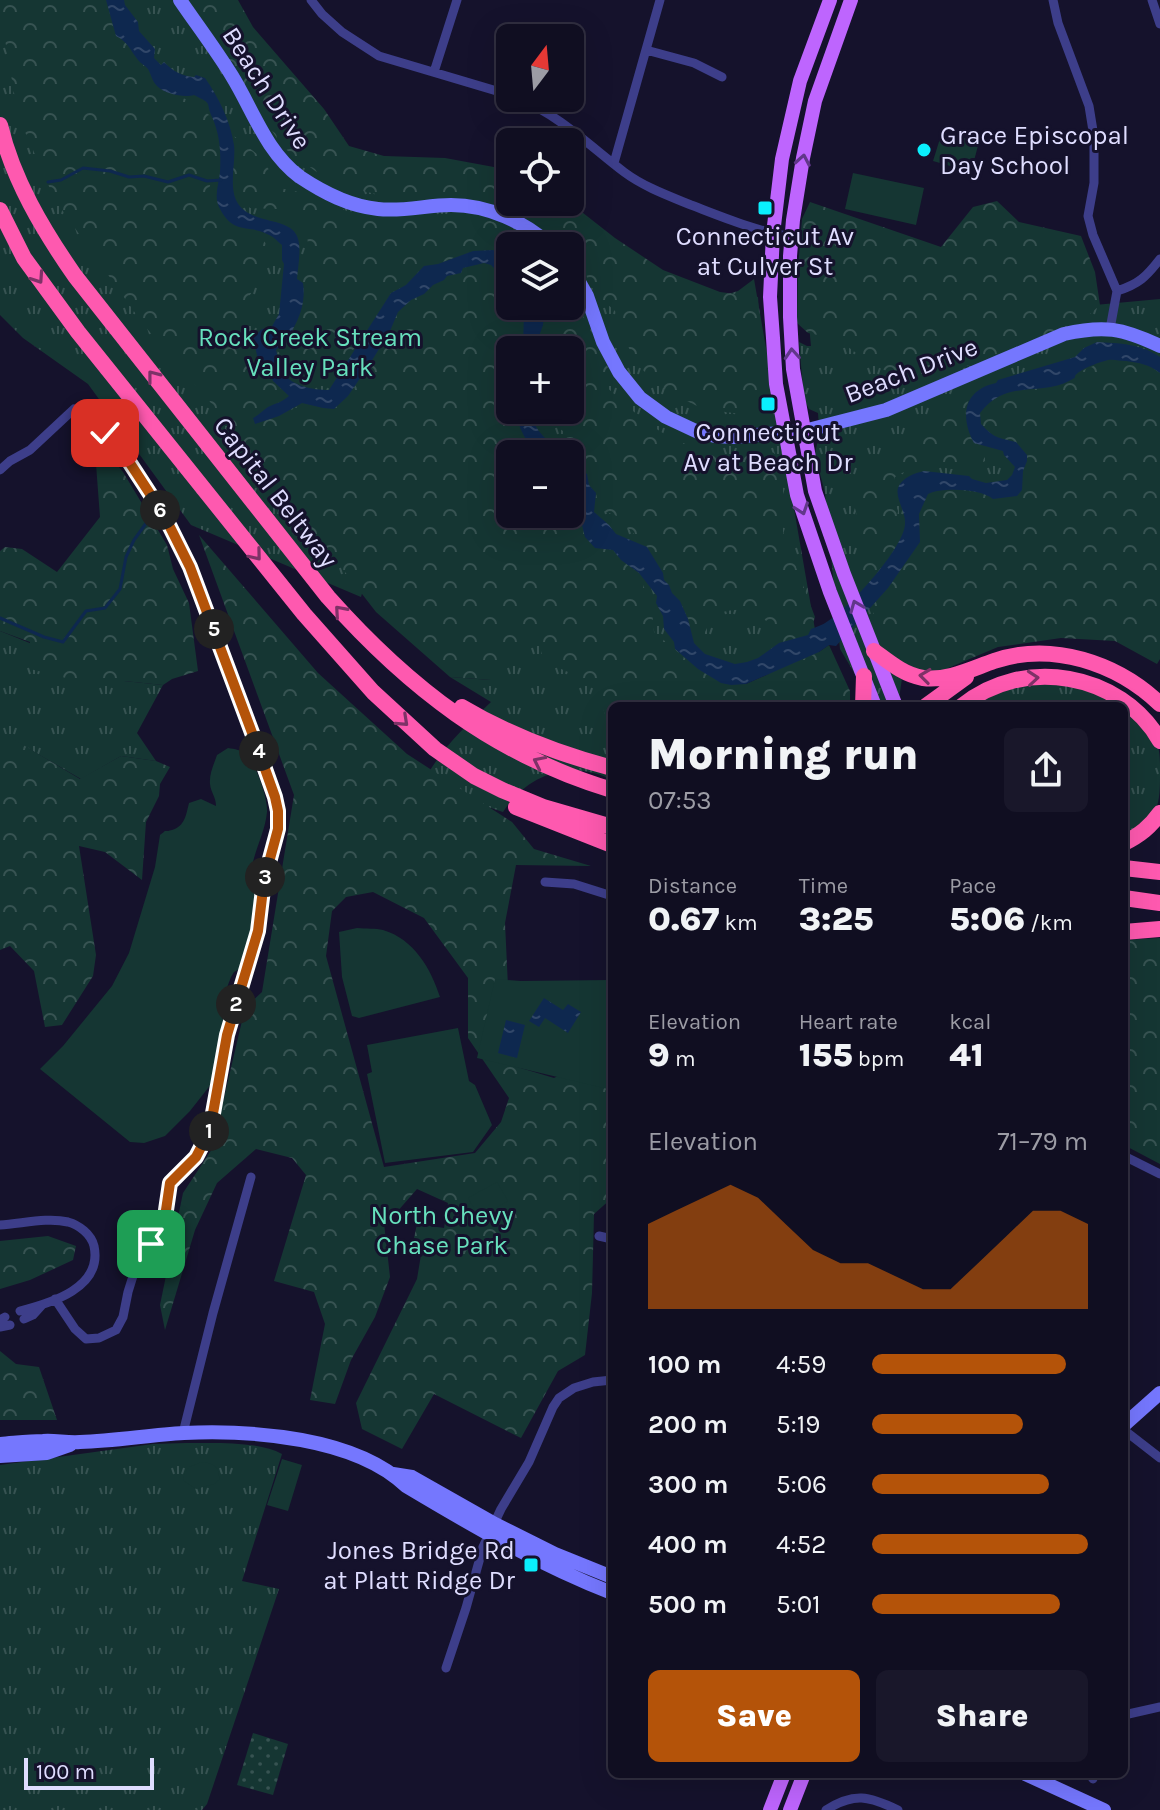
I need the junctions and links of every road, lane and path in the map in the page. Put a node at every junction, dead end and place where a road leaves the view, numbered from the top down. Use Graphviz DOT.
graph roads {
  1 [pos="180,0"];
  2 [pos="311,0"];
  3 [pos="457,0"];
  4 [pos="660,0"];
  5 [pos="830,0"];
  6 [pos="851,0"];
  7 [pos="1053,0"];
  8 [pos="1152,0"];
  9 [pos="1160,24"];
  10 [pos="646,50"];
  11 [pos="434,72"];
  12 [pos="722,77"];
  13 [pos="496,91"];
  14 [pos="546,112"];
  15 [pos="0,125"];
  16 [pos="614,163"];
  17 [pos="0,210"];
  18 [pos="535,232"];
  19 [pos="773,234"];
  20 [pos="792,237"];
  21 [pos="1160,259"];
  22 [pos="584,291"];
  23 [pos="1117,291"];
  24 [pos="1110,329"];
  25 [pos="1160,346"];
  26 [pos="804,431"];
  27 [pos="785,433"];
  28 [pos="0,470"];
  29 [pos="872,644"];
  30 [pos="395,667"];
  31 [pos="980,667"];
  32 [pos="864,676"];
  33 [pos="863,702"];
  34 [pos="874,702"];
  35 [pos="894,702"];
  36 [pos="932,702"];
  37 [pos="967,702"];
  38 [pos="1123,702"];
  39 [pos="1160,704"];
  40 [pos="1128,706"];
  41 [pos="1160,741"];
  42 [pos="608,767"];
  43 [pos="474,776"];
  44 [pos="608,789"];
  45 [pos="1160,813"];
  46 [pos="608,826"];
  47 [pos="1128,841"];
  48 [pos="608,843"];
  49 [pos="1128,868"];
  50 [pos="1160,872"];
  51 [pos="545,882"];
  52 [pos="608,895"];
  53 [pos="1128,899"];
  54 [pos="1160,903"];
  55 [pos="1160,929"];
  56 [pos="1128,932"];
  57 [pos="1128,1158"];
  58 [pos="1160,1174"];
  59 [pos="251,1177"];
  60 [pos="0,1225"];
  61 [pos="599,1236"];
  62 [pos="608,1238"];
  63 [pos="55,1299"];
  64 [pos="22,1315"];
  65 [pos="608,1380"];
  66 [pos="1160,1393"];
  67 [pos="1128,1423"];
  68 [pos="1128,1430"];
  69 [pos="183,1433"];
  70 [pos="79,1442"];
  71 [pos="0,1444"];
  72 [pos="0,1456"];
  73 [pos="1160,1458"];
  74 [pos="492,1530"];
  75 [pos="608,1575"];
  76 [pos="608,1591"];
  77 [pos="446,1668"];
  78 [pos="1160,1707"];
  79 [pos="1128,1714"];
  80 [pos="782,1778"];
  81 [pos="802,1778"];
  82 [pos="1034,1778"];
  83 [pos="770,1810"];
  84 [pos="790,1810"];
  85 [pos="826,1810"];
  86 [pos="898,1810"];
  87 [pos="1104,1810"];
  1 -- 18 [label="street, Beach Drive"];
  2 -- 11 [label="street"];
  3 -- 11 [label="street"];
  4 -- 10 [label="street"];
  5 -- 19 [label="main road"];
  20 -- 6 [label="main road, one-way"];
  7 -- 23 [label="street"];
  8 -- 9 [label="street"];
  10 -- 12 [label="street"];
  10 -- 16 [label="street"];
  11 -- 13 [label="street"];
  14 -- 16 [label="street"];
  30 -- 15 [label="highway, Capital Beltway, one-way"];
  16 -- 19 [label="street"];
  17 -- 43 [label="highway, Capital Beltway, one-way"];
  19 -- 20 [label="street"];
  19 -- 27 [label="main road"];
  26 -- 20 [label="main road, one-way"];
  21 -- 23 [label="street"];
  22 -- 27 [label="street, Beach Drive"];
  23 -- 24 [label="street"];
  24 -- 25 [label="street, Beach Drive"];
  24 -- 26 [label="street, Beach Drive"];
  26 -- 27 [label="street, Beach Drive"];
  29 -- 26 [label="main road, one-way"];
  27 -- 32 [label="main road, one-way"];
  28 -- 63 [label="street"];
  31 -- 29 [label="highway, one-way"];
  29 -- 35 [label="main road"];
  30 -- 42 [label="highway"];
  44 -- 30 [label="highway, Capital Beltway, one-way"];
  31 -- 36 [label="highway"];
  31 -- 39 [label="highway"];
  32 -- 33 [label="highway"];
  32 -- 34 [label="main road"];
  37 -- 38 [label="highway, one-way"];
  40 -- 41 [label="highway, one-way"];
  43 -- 46 [label="highway, Capital Beltway"];
  43 -- 48 [label="highway"];
  45 -- 47 [label="highway"];
  49 -- 50 [label="highway"];
  51 -- 52 [label="street"];
  53 -- 54 [label="highway"];
  55 -- 56 [label="highway"];
  57 -- 58 [label="street"];
  59 -- 69 [label="street"];
  60 -- 63 [label="street"];
  61 -- 62 [label="street"];
  63 -- 64 [label="street"];
  65 -- 74 [label="street"];
  66 -- 67 [label="street"];
  68 -- 73 [label="street"];
  69 -- 70 [label="street"];
  69 -- 74 [label="street"];
  70 -- 71 [label="street"];
  70 -- 72 [label="street"];
  74 -- 75 [label="street"];
  74 -- 76 [label="street"];
  74 -- 77 [label="street"];
  78 -- 79 [label="street"];
  80 -- 83 [label="main road"];
  81 -- 84 [label="main road"];
  82 -- 87 [label="street"];
  85 -- 86 [label="street"];
}
